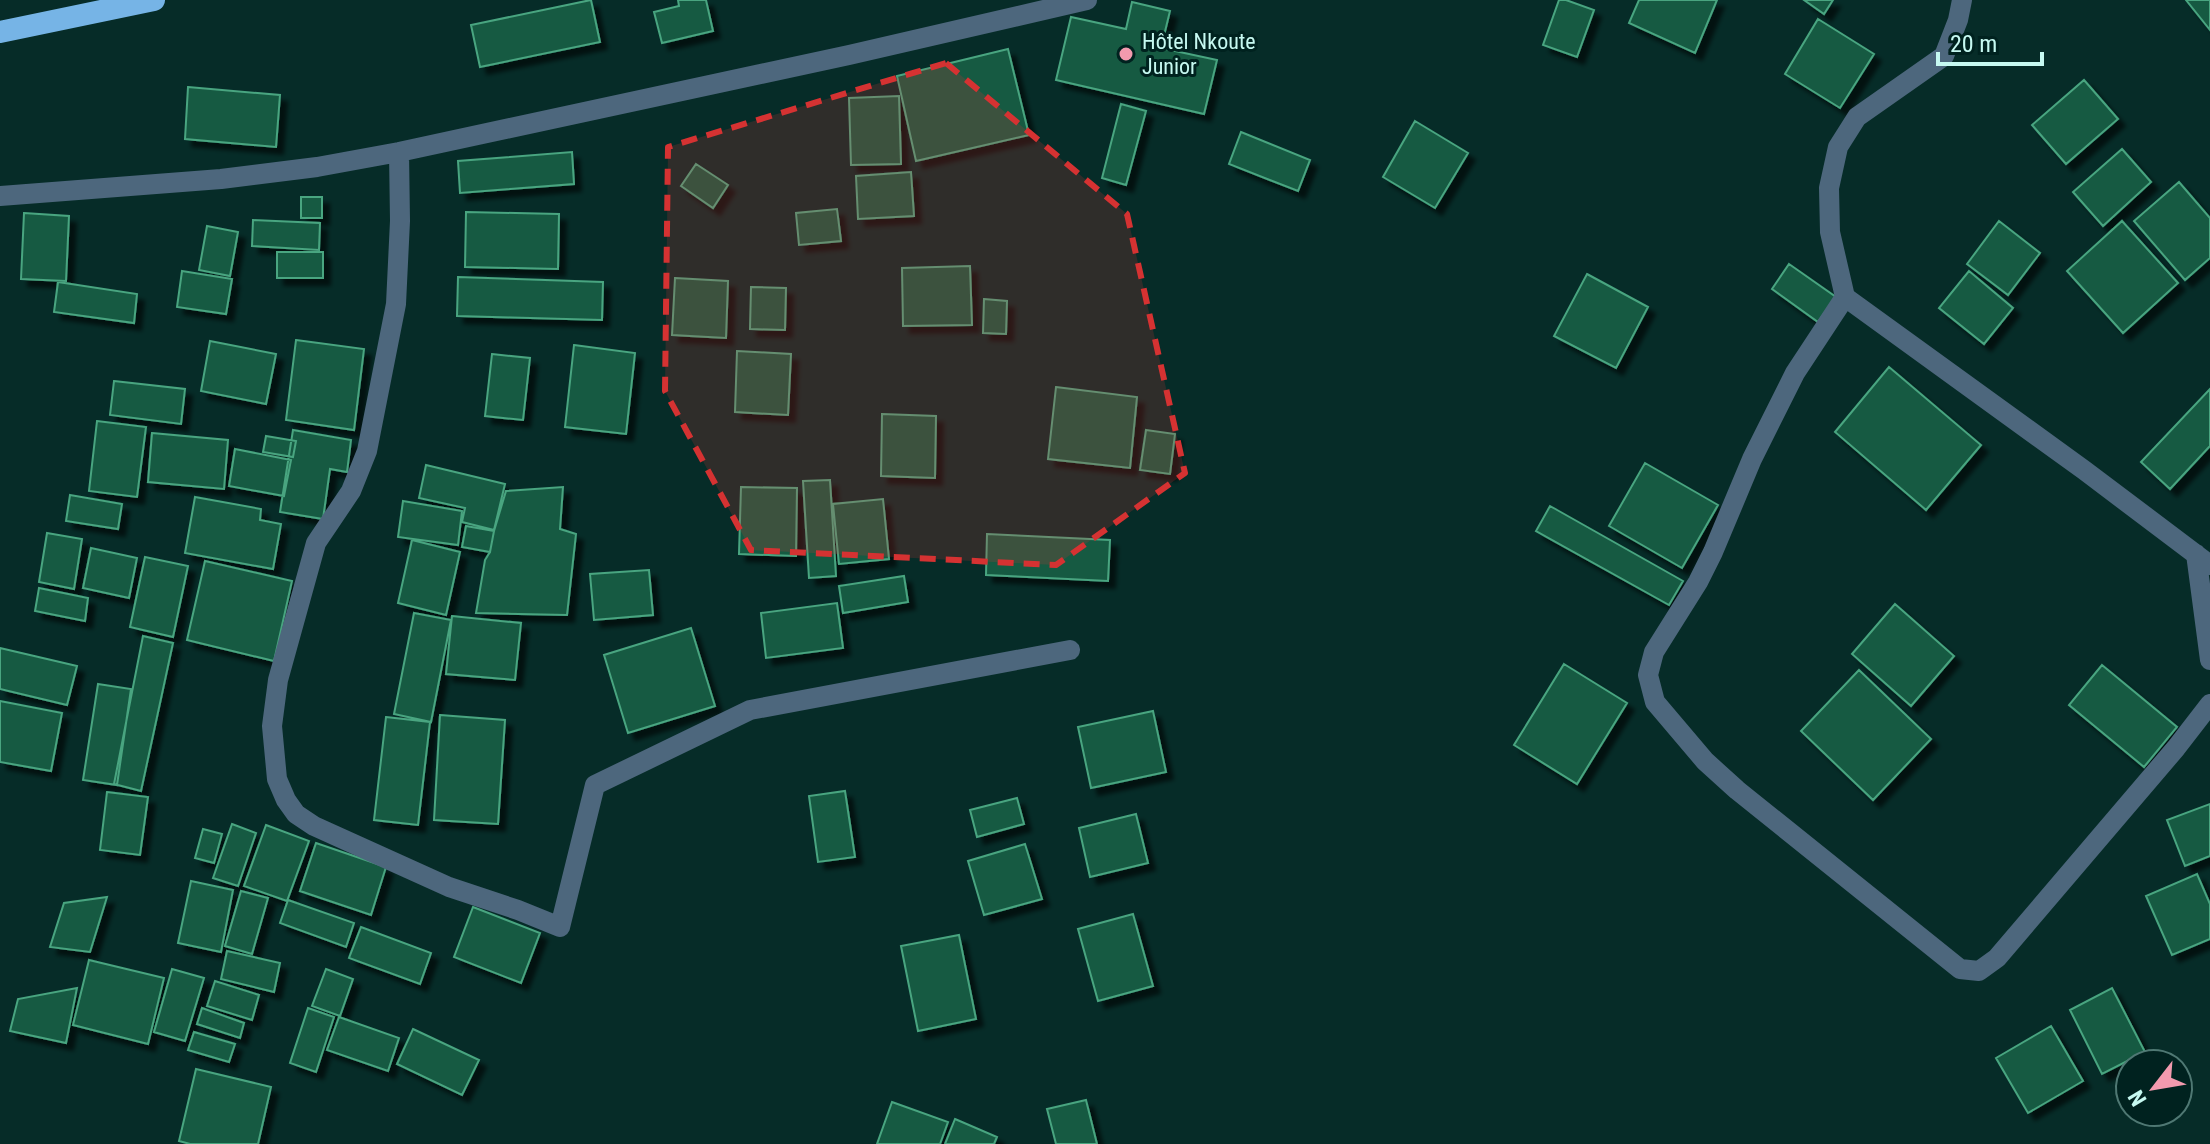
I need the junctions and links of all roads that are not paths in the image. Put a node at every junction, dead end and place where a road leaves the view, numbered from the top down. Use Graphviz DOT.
graph roads {
  1 [pos="154,0"];
  2 [pos="1087,0"];
  3 [pos="1962,0"];
  4 [pos="0,32"];
  5 [pos="399,152"];
  6 [pos="0,196"];
  7 [pos="1845,297"];
  8 [pos="2203,559"];
  9 [pos="1070,650"];
  10 [pos="2210,660"];
  11 [pos="2210,704"];
  1 -- 4 [label="highway"];
  2 -- 5 [label="street"];
  3 -- 7 [label="street"];
  5 -- 6 [label="street"];
  5 -- 9 [label="street"];
  7 -- 8 [label="street"];
  7 -- 11 [label="street"];
  8 -- 10 [label="street"];
}
